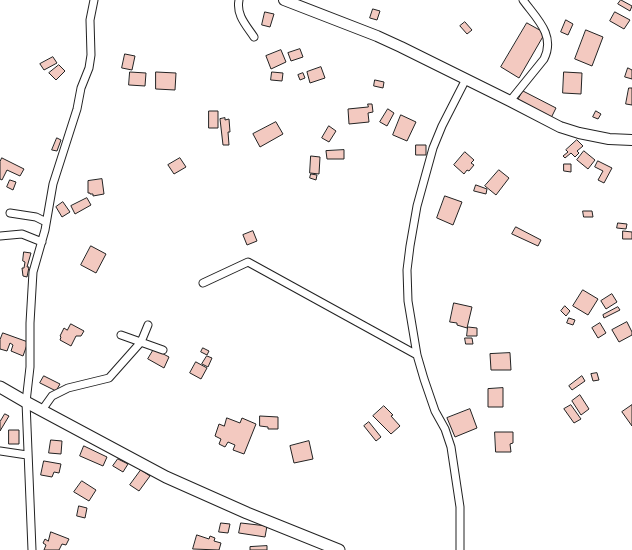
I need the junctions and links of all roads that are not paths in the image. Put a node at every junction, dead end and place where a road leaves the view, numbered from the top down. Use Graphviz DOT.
graph roads {
  1 [pos="94,0"];
  2 [pos="239,0"];
  3 [pos="284,0"];
  4 [pos="523,0"];
  5 [pos="254,37"];
  6 [pos="466,79"];
  7 [pos="510,101"];
  8 [pos="632,140"];
  9 [pos="10,212"];
  10 [pos="46,222"];
  11 [pos="0,236"];
  12 [pos="42,242"];
  13 [pos="203,283"];
  14 [pos="148,326"];
  15 [pos="120,335"];
  16 [pos="142,342"];
  17 [pos="163,350"];
  18 [pos="417,355"];
  19 [pos="0,387"];
  20 [pos="26,402"];
  21 [pos="42,410"];
  22 [pos="0,451"];
  23 [pos="27,455"];
  24 [pos="32,550"];
  25 [pos="339,550"];
  26 [pos="460,550"];
  1 -- 10 [label="street"];
  2 -- 5 [label="street"];
  3 -- 6 [label="street"];
  4 -- 7 [label="street"];
  6 -- 7 [label="street"];
  6 -- 18 [label="street"];
  7 -- 8 [label="street"];
  9 -- 10 [label="street"];
  10 -- 12 [label="street"];
  11 -- 12 [label="street"];
  12 -- 20 [label="street"];
  13 -- 18 [label="street"];
  14 -- 16 [label="street"];
  15 -- 16 [label="street"];
  16 -- 17 [label="street"];
  16 -- 21 [label="street"];
  18 -- 26 [label="street"];
  19 -- 20 [label="main road"];
  20 -- 21 [label="main road"];
  20 -- 23 [label="street"];
  21 -- 25 [label="main road"];
  22 -- 23 [label="street"];
  23 -- 24 [label="street"];
}
